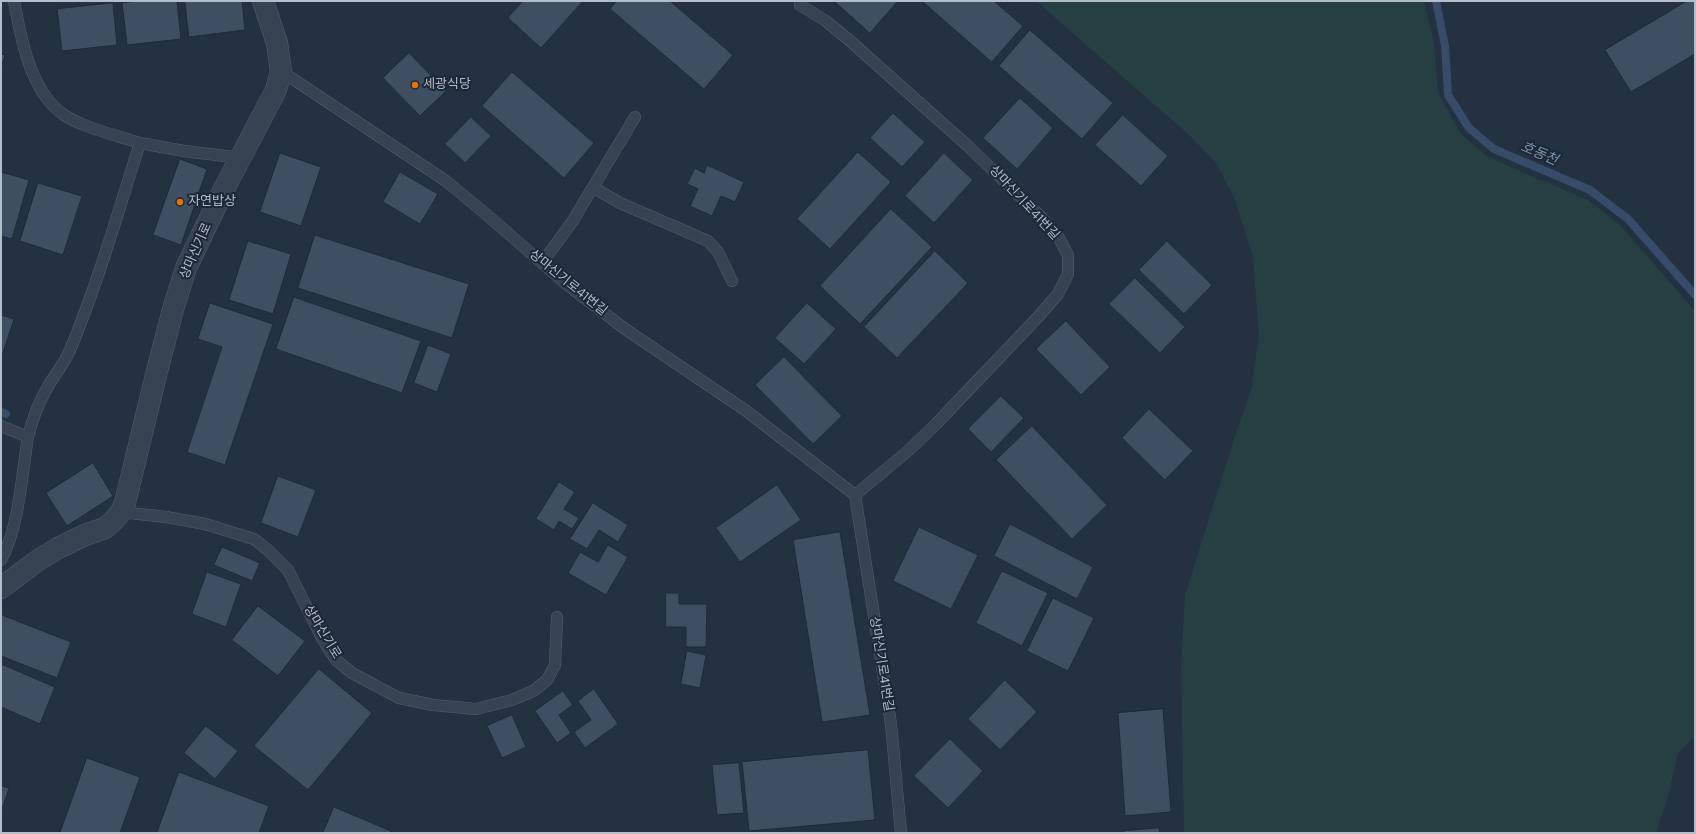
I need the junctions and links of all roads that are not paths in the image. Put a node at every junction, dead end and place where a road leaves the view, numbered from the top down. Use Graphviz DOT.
graph roads {
  1 [pos="14,1"];
  2 [pos="263,1"];
  3 [pos="800,5"];
  4 [pos="281,71"];
  5 [pos="635,117"];
  6 [pos="140,143"];
  7 [pos="241,158"];
  8 [pos="594,188"];
  9 [pos="542,263"];
  10 [pos="732,281"];
  11 [pos="1,426"];
  12 [pos="28,437"];
  13 [pos="855,495"];
  14 [pos="121,512"];
  15 [pos="1,560"];
  16 [pos="1,588"];
  17 [pos="557,617"];
  18 [pos="901,833"];
  1 -- 6 [label="lane"];
  2 -- 4 [label="street, 상마신기로"];
  3 -- 13 [label="lane, 상마신기로41번길"];
  4 -- 7 [label="street, 상마신기로"];
  4 -- 9 [label="lane, 상마신기로41번길"];
  5 -- 8 [label="lane"];
  6 -- 7 [label="lane"];
  6 -- 12 [label="lane"];
  7 -- 14 [label="street, 상마신기로"];
  8 -- 9 [label="lane"];
  8 -- 10 [label="lane"];
  9 -- 13 [label="lane, 상마신기로41번길"];
  11 -- 12 [label="lane"];
  12 -- 15 [label="lane"];
  13 -- 18 [label="lane, 상마신기로41번길"];
  14 -- 16 [label="street, 상마신기로"];
  14 -- 17 [label="lane, 상마신기로"];
}
